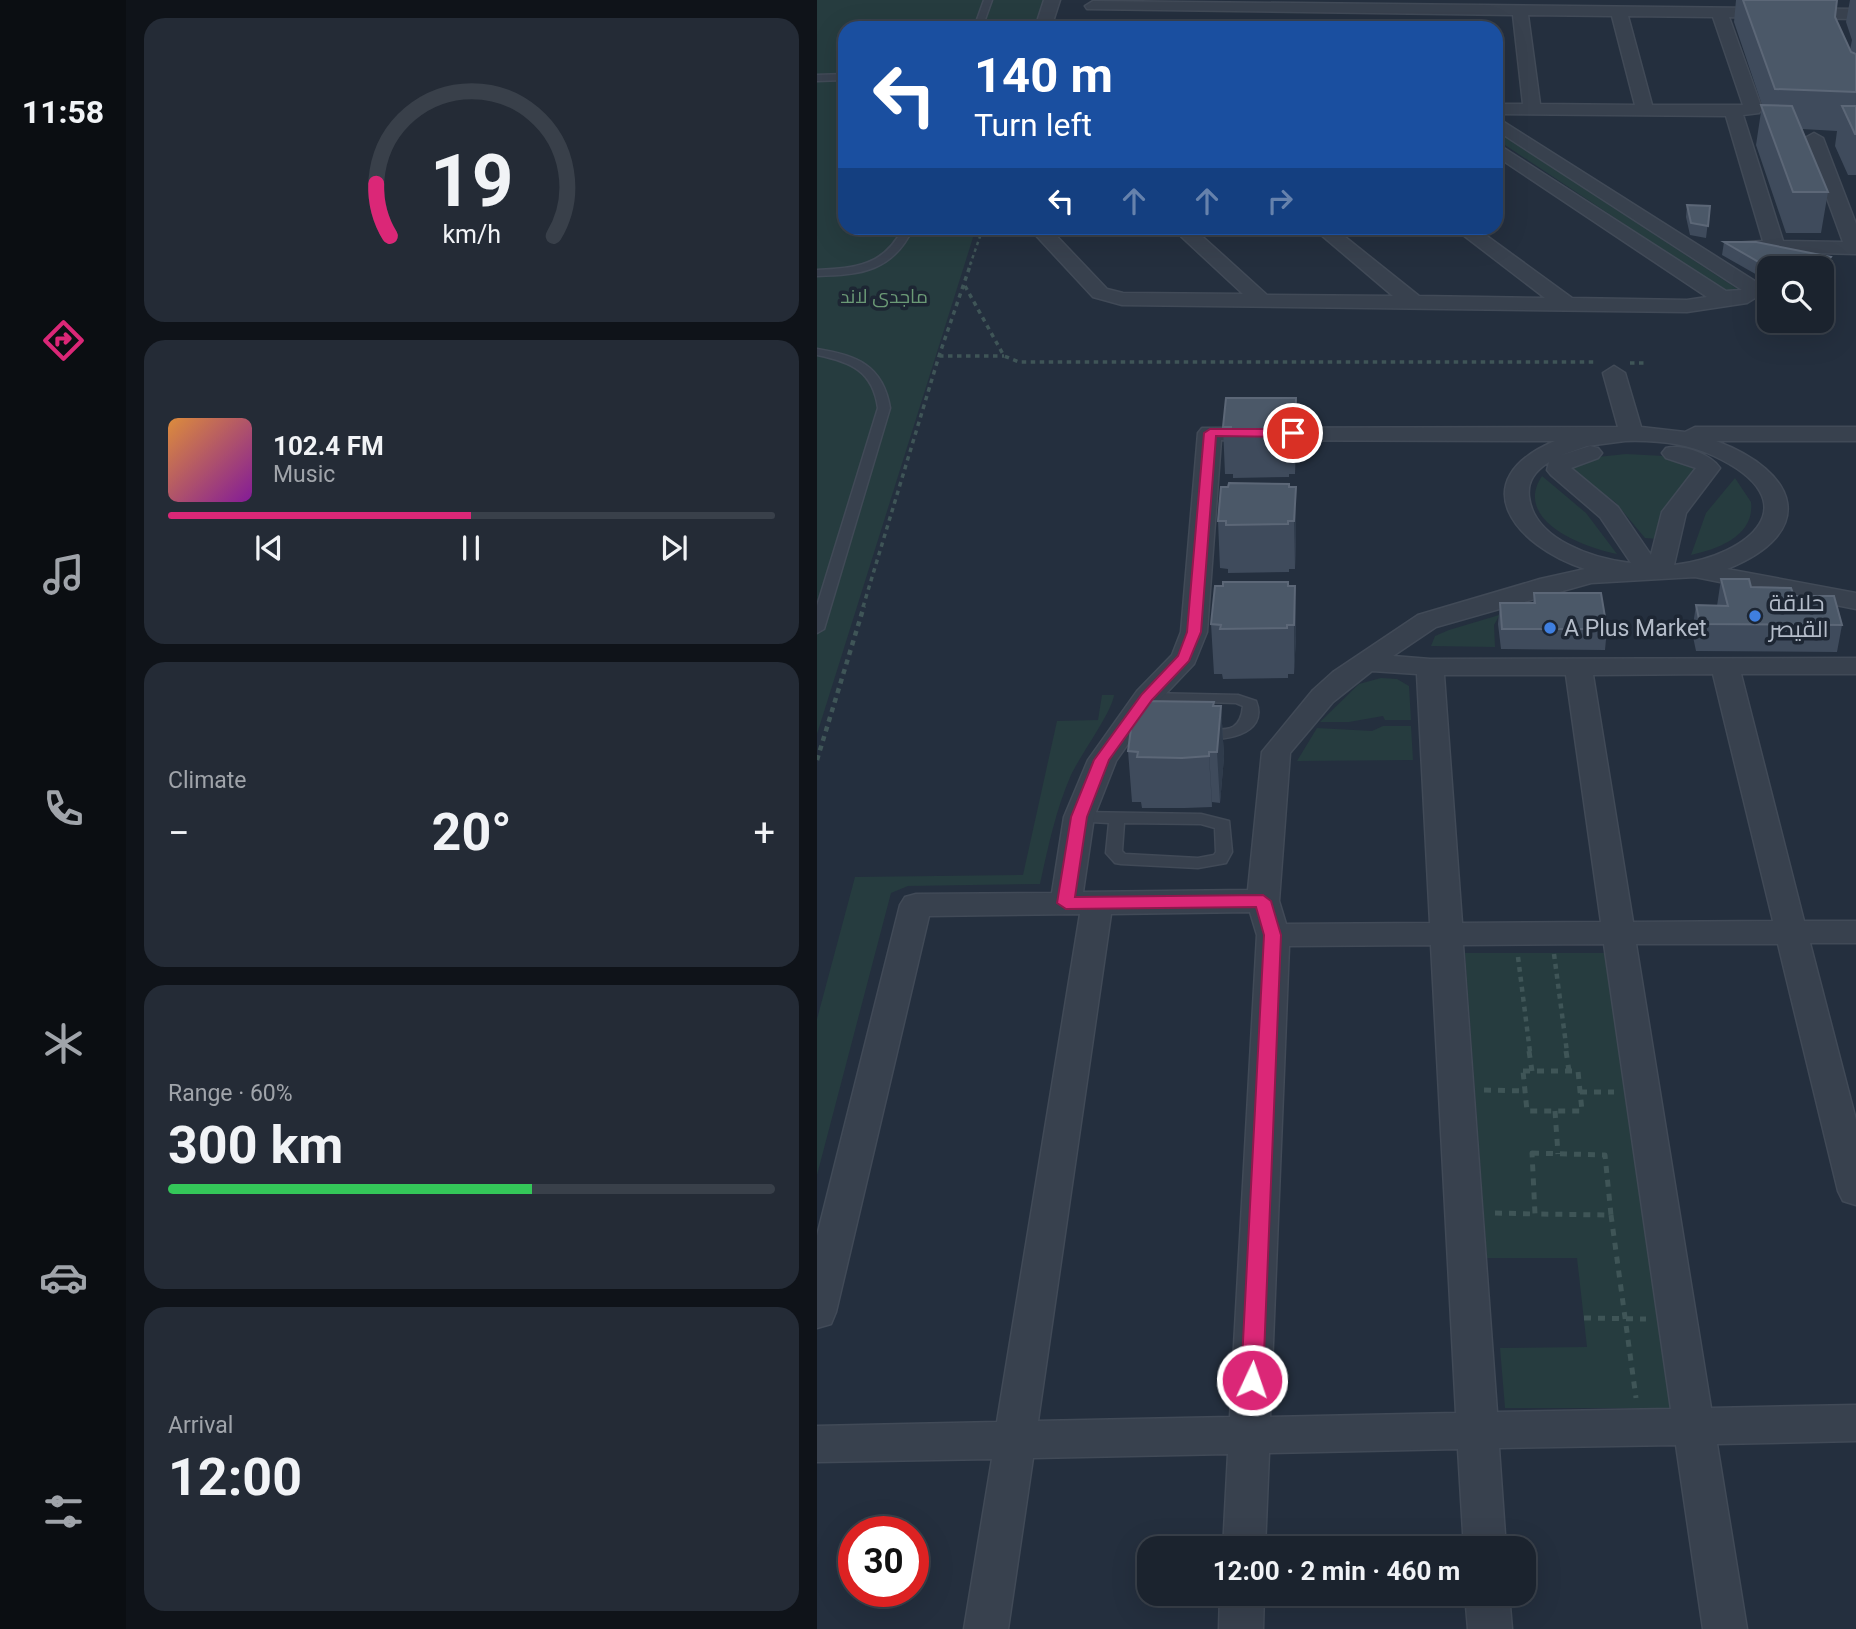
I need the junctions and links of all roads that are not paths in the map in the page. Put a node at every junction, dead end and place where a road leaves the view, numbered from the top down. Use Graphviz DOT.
graph roads {
  1 [pos="989,0"];
  2 [pos="1052,0"];
  3 [pos="1093,6"];
  4 [pos="1122,7"];
  5 [pos="1219,8"];
  6 [pos="1319,9"];
  7 [pos="1419,9"];
  8 [pos="1520,10"];
  9 [pos="1619,11"];
  10 [pos="1719,12"];
  11 [pos="1831,13"];
  12 [pos="1856,14"];
  13 [pos="981,21"];
  14 [pos="1045,21"];
  15 [pos="1117,21"];
  16 [pos="1216,21"];
  17 [pos="1318,21"];
  18 [pos="1418,21"];
  19 [pos="1841,32"];
  20 [pos="838,77"];
  21 [pos="817,78"];
  22 [pos="1503,109"];
  23 [pos="1532,109"];
  24 [pos="1645,110"];
  25 [pos="1733,111"];
  26 [pos="1503,127"];
  27 [pos="1741,137"];
  28 [pos="1765,137"];
  29 [pos="1789,138"];
  30 [pos="1503,153"];
  31 [pos="904,235"];
  32 [pos="1046,235"];
  33 [pos="1190,235"];
  34 [pos="1331,235"];
  35 [pos="1473,235"];
  36 [pos="1687,246"];
  37 [pos="1775,247"];
  38 [pos="1856,248"];
  39 [pos="817,273"];
  40 [pos="1740,299"];
  41 [pos="1262,301"];
  42 [pos="1414,303"];
  43 [pos="1568,305"];
  44 [pos="817,352"];
  45 [pos="1611,366"];
  46 [pos="1632,434"];
  47 [pos="1856,434"];
  48 [pos="1743,556"];
  49 [pos="1571,568"];
  50 [pos="1688,571"];
  51 [pos="1647,572"];
  52 [pos="1760,581"];
  53 [pos="1856,601"];
  54 [pos="817,629"];
  55 [pos="1367,662"];
  56 [pos="1856,666"];
  57 [pos="1430,667"];
  58 [pos="1578,667"];
  59 [pos="1725,667"];
  60 [pos="1147,697"];
  61 [pos="1182,733"];
  62 [pos="1079,817"];
  63 [pos="1117,818"];
  64 [pos="1081,903"];
  65 [pos="1268,918"];
  66 [pos="1791,932"];
  67 [pos="1856,932"];
  68 [pos="1618,933"];
  69 [pos="1447,934"];
  70 [pos="1856,1191"];
  71 [pos="817,1312"];
  72 [pos="1856,1423"];
  73 [pos="1695,1428"];
  74 [pos="1477,1431"];
  75 [pos="1250,1435"];
  76 [pos="1015,1440"];
  77 [pos="817,1444"];
  78 [pos="1245,1536"];
  79 [pos="1484,1536"];
  80 [pos="1242,1606"];
  81 [pos="1488,1606"];
  82 [pos="986,1629"];
  83 [pos="1241,1629"];
  84 [pos="1490,1629"];
  85 [pos="1725,1629"];
  1 -- 13 [label="lane"];
  2 -- 14 [label="street"];
  3 -- 4 [label="street"];
  4 -- 5 [label="street"];
  4 -- 15 [label="street"];
  5 -- 6 [label="street"];
  5 -- 16 [label="street"];
  6 -- 7 [label="street"];
  6 -- 17 [label="street"];
  7 -- 8 [label="street"];
  7 -- 18 [label="street"];
  8 -- 9 [label="street"];
  8 -- 23 [label="street"];
  9 -- 10 [label="street"];
  9 -- 24 [label="street"];
  10 -- 11 [label="street"];
  10 -- 25 [label="street"];
  11 -- 12 [label="street"];
  11 -- 19 [label="street"];
  20 -- 21 [label="lane"];
  22 -- 23 [label="street"];
  23 -- 24 [label="street"];
  24 -- 25 [label="street"];
  25 -- 27 [label="street"];
  26 -- 36 [label="street"];
  27 -- 28 [label="street"];
  27 -- 37 [label="street"];
  29 -- 38 [label="street"];
  30 -- 40 [label="street"];
  31 -- 39 [label="lane"];
  32 -- 41 [label="street"];
  33 -- 41 [label="street"];
  34 -- 42 [label="street"];
  35 -- 43 [label="street"];
  36 -- 37 [label="street"];
  36 -- 40 [label="street"];
  37 -- 38 [label="street"];
  40 -- 43 [label="street"];
  41 -- 42 [label="street"];
  42 -- 43 [label="street"];
  44 -- 54 [label="lane"];
  45 -- 46 [label="street"];
  46 -- 47 [label="street"];
  46 -- 48 [label="street"];
  46 -- 49 [label="street"];
  46 -- 60 [label="street"];
  48 -- 50 [label="street"];
  48 -- 52 [label="street"];
  49 -- 51 [label="street"];
  49 -- 55 [label="street"];
  50 -- 51 [label="street"];
  50 -- 52 [label="street"];
  51 -- 51 [label="street"];
  52 -- 53 [label="street"];
  55 -- 57 [label="street"];
  55 -- 65 [label="street"];
  56 -- 59 [label="street"];
  57 -- 58 [label="street"];
  57 -- 69 [label="street"];
  58 -- 59 [label="street"];
  58 -- 68 [label="street"];
  59 -- 66 [label="street"];
  60 -- 61 [label="lane"];
  60 -- 62 [label="street"];
  62 -- 63 [label="lane"];
  62 -- 64 [label="street"];
  63 -- 63 [label="lane"];
  64 -- 65 [label="street"];
  64 -- 71 [label="street"];
  64 -- 76 [label="street"];
  65 -- 69 [label="street"];
  65 -- 75 [label="street"];
  66 -- 67 [label="street"];
  66 -- 68 [label="street"];
  66 -- 70 [label="street"];
  68 -- 69 [label="street"];
  68 -- 73 [label="street"];
  69 -- 74 [label="street"];
  72 -- 73 [label="street"];
  73 -- 74 [label="street"];
  73 -- 85 [label="street"];
  74 -- 75 [label="street"];
  74 -- 79 [label="street"];
  75 -- 76 [label="street"];
  75 -- 78 [label="street"];
  76 -- 77 [label="street"];
  76 -- 82 [label="street"];
  80 -- 83 [label="street"];
  81 -- 84 [label="street"];
}
